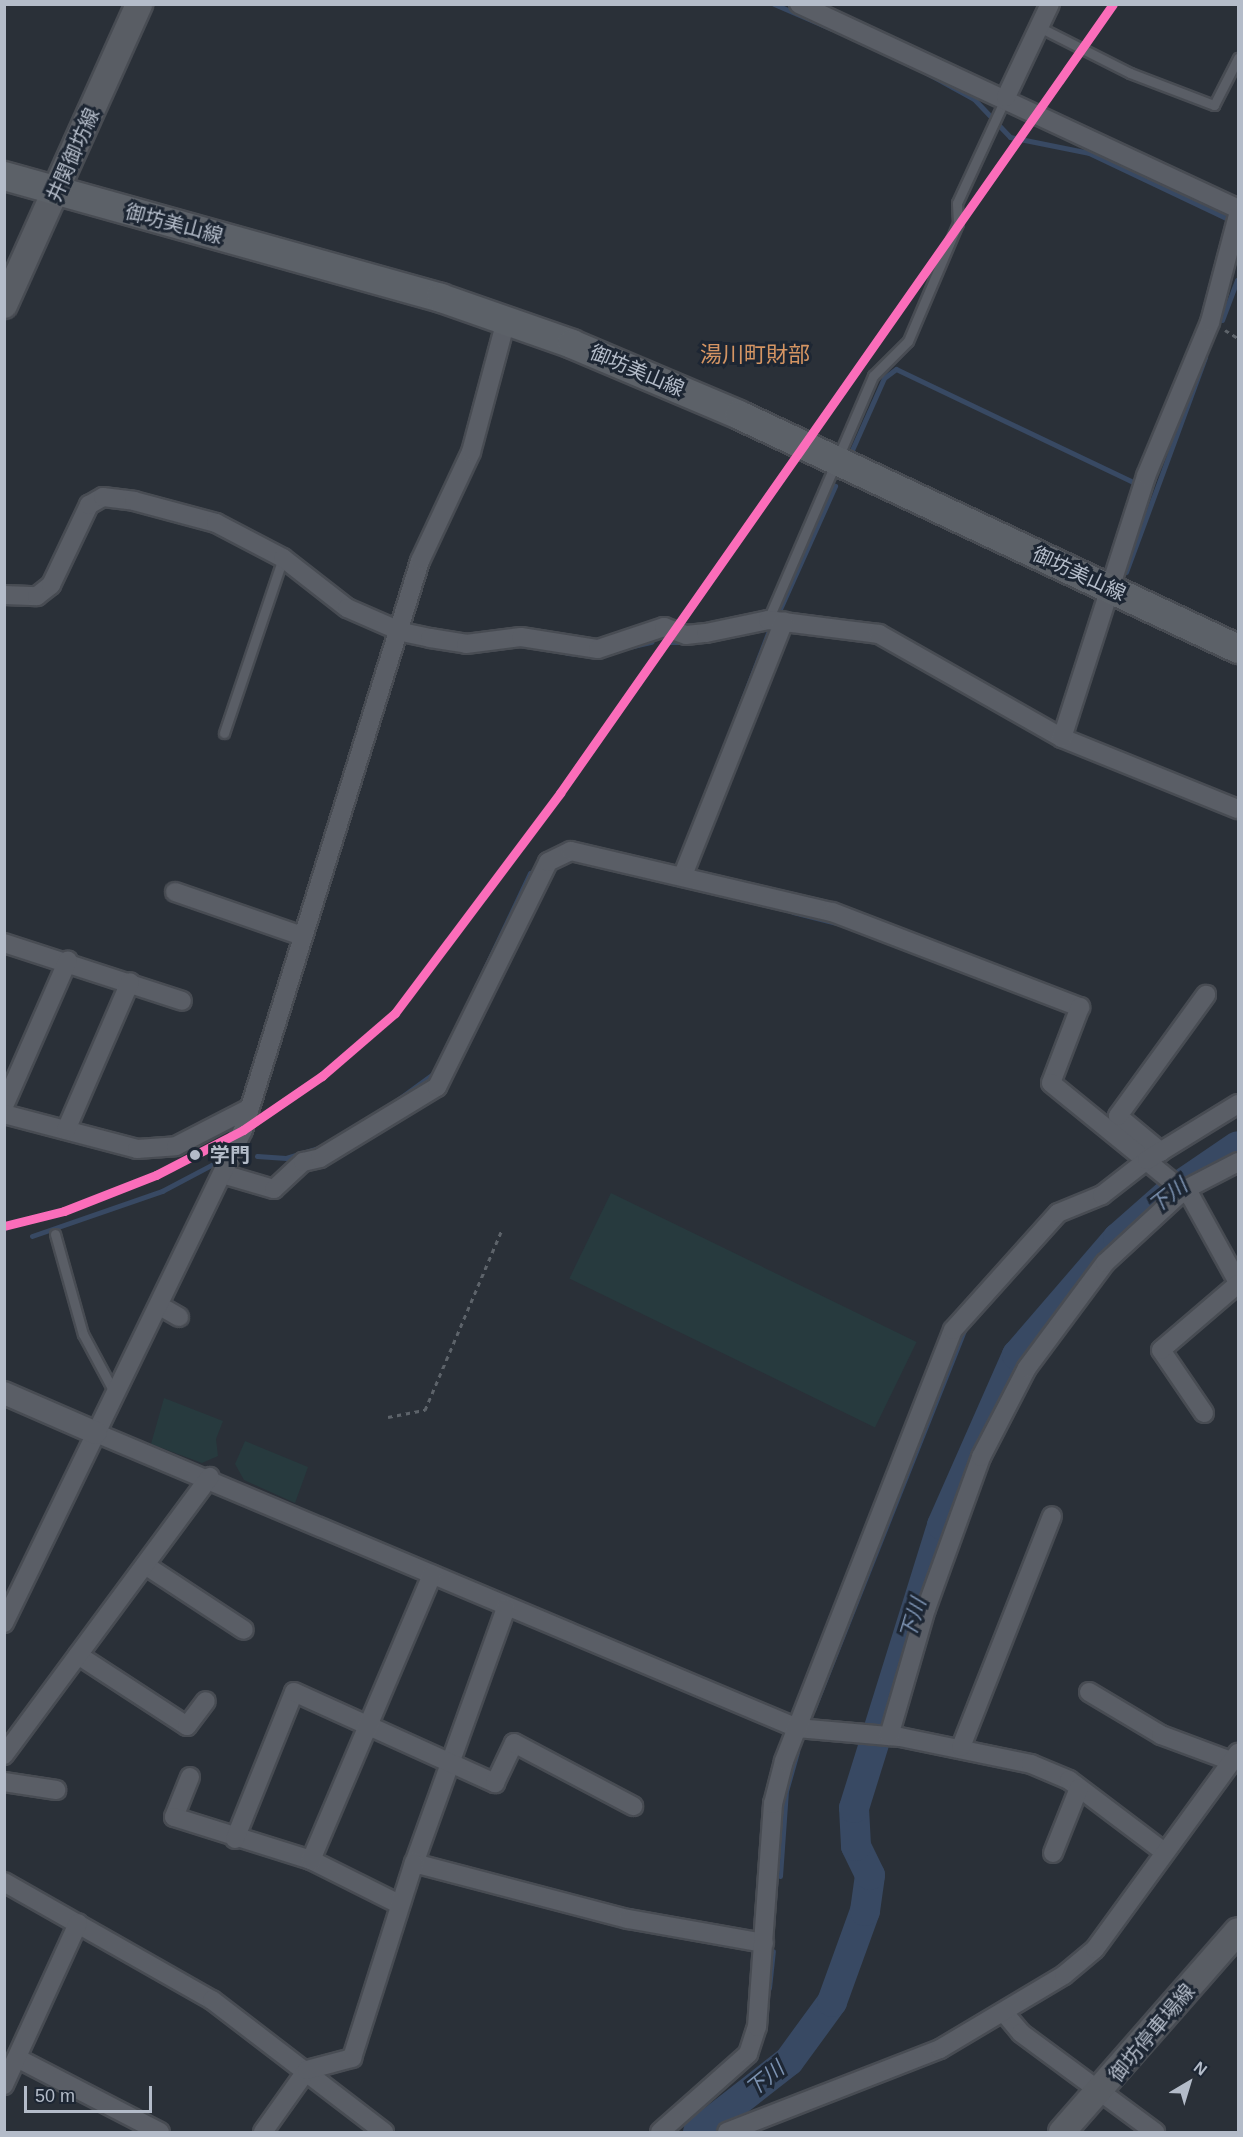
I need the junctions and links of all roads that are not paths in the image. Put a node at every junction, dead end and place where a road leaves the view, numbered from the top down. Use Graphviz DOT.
graph roads {
  1 [pos="139,4"];
  2 [pos="799,4"];
  3 [pos="1050,4"];
  4 [pos="1039,27"];
  5 [pos="1239,58"];
  6 [pos="1006,97"];
  7 [pos="4,176"];
  8 [pos="57,192"];
  9 [pos="1239,209"];
  10 [pos="1239,215"];
  11 [pos="4,305"];
  12 [pos="506,320"];
  13 [pos="835,459"];
  14 [pos="283,558"];
  15 [pos="1108,588"];
  16 [pos="4,595"];
  17 [pos="776,620"];
  18 [pos="402,632"];
  19 [pos="1239,649"];
  20 [pos="224,733"];
  21 [pos="1062,738"];
  22 [pos="1239,809"];
  23 [pos="683,875"];
  24 [pos="175,892"];
  25 [pos="302,936"];
  26 [pos="4,943"];
  27 [pos="68,960"];
  28 [pos="130,982"];
  29 [pos="1206,995"];
  30 [pos="182,1001"];
  31 [pos="1239,1104"];
  32 [pos="4,1106"];
  33 [pos="250,1108"];
  34 [pos="4,1114"];
  35 [pos="66,1130"];
  36 [pos="1154,1156"];
  37 [pos="1239,1162"];
  38 [pos="226,1175"];
  39 [pos="1184,1190"];
  40 [pos="56,1234"];
  41 [pos="1239,1283"];
  42 [pos="160,1306"];
  43 [pos="179,1317"];
  44 [pos="4,1393"];
  45 [pos="115,1394"];
  46 [pos="1204,1413"];
  47 [pos="96,1433"];
  48 [pos="210,1476"];
  49 [pos="1052,1516"];
  50 [pos="145,1565"];
  51 [pos="432,1575"];
  52 [pos="506,1608"];
  53 [pos="4,1623"];
  54 [pos="244,1630"];
  55 [pos="78,1655"];
  56 [pos="1089,1692"];
  57 [pos="206,1701"];
  58 [pos="365,1726"];
  59 [pos="797,1728"];
  60 [pos="889,1736"];
  61 [pos="961,1747"];
  62 [pos="4,1755"];
  63 [pos="1235,1757"];
  64 [pos="450,1761"];
  65 [pos="190,1777"];
  66 [pos="4,1782"];
  67 [pos="1079,1788"];
  68 [pos="56,1790"];
  69 [pos="633,1806"];
  70 [pos="235,1839"];
  71 [pos="1163,1851"];
  72 [pos="1053,1853"];
  73 [pos="311,1860"];
  74 [pos="414,1863"];
  75 [pos="4,1882"];
  76 [pos="399,1904"];
  77 [pos="78,1923"];
  78 [pos="1239,1931"];
  79 [pos="764,1942"];
  80 [pos="1006,2014"];
  81 [pos="17,2058"];
  82 [pos="307,2070"];
  83 [pos="4,2085"];
  84 [pos="1100,2095"];
  85 [pos="160,2133"];
  86 [pos="263,2133"];
  87 [pos="384,2133"];
  88 [pos="660,2133"];
  89 [pos="727,2133"];
  90 [pos="1062,2133"];
  91 [pos="1155,2133"];
  1 -- 8 [label="main road, 井関御坊線"];
  2 -- 6 [label="street"];
  3 -- 4 [label="street"];
  4 -- 5 [label="lane"];
  4 -- 6 [label="street"];
  6 -- 9 [label="street"];
  6 -- 13 [label="lane"];
  7 -- 8 [label="main road, 御坊美山線"];
  8 -- 11 [label="main road, 井関御坊線"];
  8 -- 12 [label="main road, 御坊美山線"];
  10 -- 15 [label="street"];
  12 -- 13 [label="main road, 御坊美山線"];
  12 -- 18 [label="street"];
  13 -- 15 [label="main road, 御坊美山線"];
  13 -- 17 [label="lane"];
  14 -- 16 [label="street"];
  14 -- 18 [label="street"];
  14 -- 20 [label="lane"];
  15 -- 19 [label="main road, 御坊美山線"];
  15 -- 21 [label="street"];
  17 -- 18 [label="street"];
  17 -- 21 [label="street"];
  17 -- 23 [label="street"];
  18 -- 25 [label="street"];
  21 -- 22 [label="street"];
  23 -- 36 [label="street"];
  23 -- 38 [label="street"];
  24 -- 25 [label="street"];
  25 -- 33 [label="street"];
  26 -- 27 [label="street"];
  27 -- 28 [label="street"];
  27 -- 32 [label="street"];
  28 -- 30 [label="street"];
  28 -- 35 [label="street"];
  29 -- 36 [label="street"];
  31 -- 36 [label="street"];
  33 -- 35 [label="street"];
  33 -- 38 [label="street"];
  34 -- 35 [label="street"];
  36 -- 39 [label="street"];
  36 -- 59 [label="street"];
  37 -- 39 [label="street"];
  38 -- 42 [label="street"];
  39 -- 41 [label="street"];
  39 -- 60 [label="street"];
  40 -- 45 [label="lane"];
  41 -- 46 [label="street"];
  42 -- 43 [label="street"];
  42 -- 45 [label="street"];
  44 -- 47 [label="street"];
  45 -- 47 [label="street"];
  47 -- 48 [label="street"];
  47 -- 53 [label="street"];
  48 -- 50 [label="street"];
  48 -- 51 [label="street"];
  49 -- 61 [label="street"];
  50 -- 54 [label="street"];
  50 -- 55 [label="street"];
  51 -- 52 [label="street"];
  51 -- 58 [label="street"];
  52 -- 59 [label="street"];
  52 -- 64 [label="street"];
  55 -- 57 [label="street"];
  55 -- 62 [label="street"];
  56 -- 63 [label="street"];
  58 -- 64 [label="street"];
  58 -- 70 [label="street"];
  58 -- 73 [label="street"];
  59 -- 60 [label="street"];
  59 -- 79 [label="street"];
  60 -- 61 [label="street"];
  61 -- 67 [label="street"];
  63 -- 71 [label="street"];
  64 -- 69 [label="street"];
  64 -- 74 [label="street"];
  65 -- 70 [label="street"];
  66 -- 68 [label="street"];
  67 -- 71 [label="street"];
  67 -- 72 [label="street"];
  70 -- 73 [label="street"];
  71 -- 80 [label="street"];
  73 -- 76 [label="street"];
  74 -- 76 [label="street"];
  74 -- 79 [label="street"];
  75 -- 77 [label="street"];
  76 -- 82 [label="street"];
  77 -- 81 [label="street"];
  77 -- 82 [label="street"];
  78 -- 84 [label="main road, 御坊停車場線"];
  79 -- 88 [label="street"];
  80 -- 84 [label="street"];
  80 -- 89 [label="street"];
  81 -- 83 [label="street"];
  81 -- 85 [label="street"];
  82 -- 86 [label="street"];
  82 -- 87 [label="street"];
  84 -- 90 [label="main road, 御坊停車場線"];
  84 -- 91 [label="street"];
}
